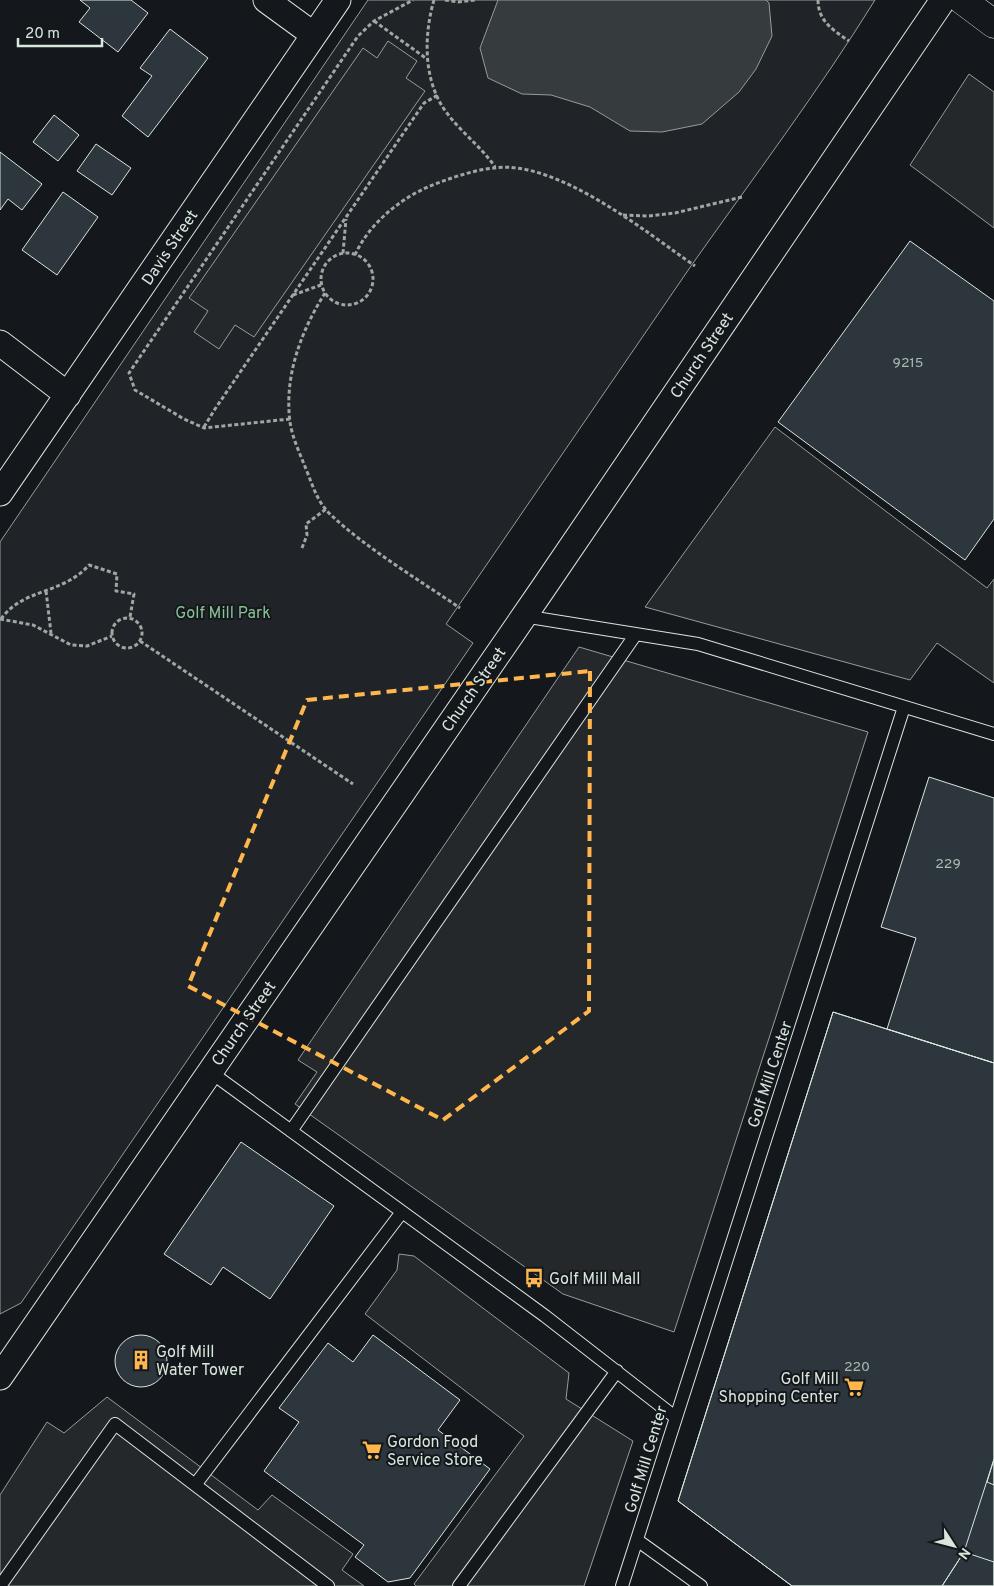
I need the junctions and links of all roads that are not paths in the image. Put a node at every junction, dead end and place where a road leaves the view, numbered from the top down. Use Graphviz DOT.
graph roads {
  1 [pos="266,0"];
  2 [pos="338,0"];
  3 [pos="943,0"];
  4 [pos="962,0"];
  5 [pos="994,24"];
  6 [pos="314,36"];
  7 [pos="0,343"];
  8 [pos="68,395"];
  9 [pos="0,493"];
  10 [pos="523,616"];
  11 [pos="636,634"];
  12 [pos="904,707"];
  13 [pos="994,734"];
  14 [pos="209,1071"];
  15 [pos="291,1131"];
  16 [pos="402,1212"];
  17 [pos="617,1372"];
  18 [pos="0,1376"];
  19 [pos="675,1417"];
  20 [pos="195,1486"];
  21 [pos="637,1540"];
  22 [pos="0,1586"];
  23 [pos="328,1586"];
  24 [pos="459,1586"];
  25 [pos="622,1586"];
  26 [pos="700,1586"];
  1 -- 6 [label="street"];
  2 -- 6 [label="street, Davis Street"];
  3 -- 10 [label="street, Church Street"];
  4 -- 5 [label="main road"];
  6 -- 8 [label="street, Davis Street"];
  7 -- 8 [label="street"];
  8 -- 9 [label="street, Davis Street"];
  10 -- 11 [label="lane"];
  10 -- 14 [label="street, Church Street"];
  11 -- 12 [label="lane"];
  11 -- 15 [label="lane"];
  12 -- 13 [label="lane"];
  12 -- 19 [label="lane, Golf Mill Center"];
  14 -- 15 [label="lane"];
  14 -- 18 [label="street, Church Street"];
  15 -- 16 [label="lane"];
  16 -- 17 [label="lane"];
  16 -- 20 [label="lane"];
  17 -- 19 [label="lane"];
  17 -- 24 [label="lane"];
  19 -- 21 [label="lane, Golf Mill Center"];
  20 -- 22 [label="lane"];
  20 -- 23 [label="lane"];
  21 -- 25 [label="lane, Golf Mill Center"];
  21 -- 26 [label="lane"];
}
